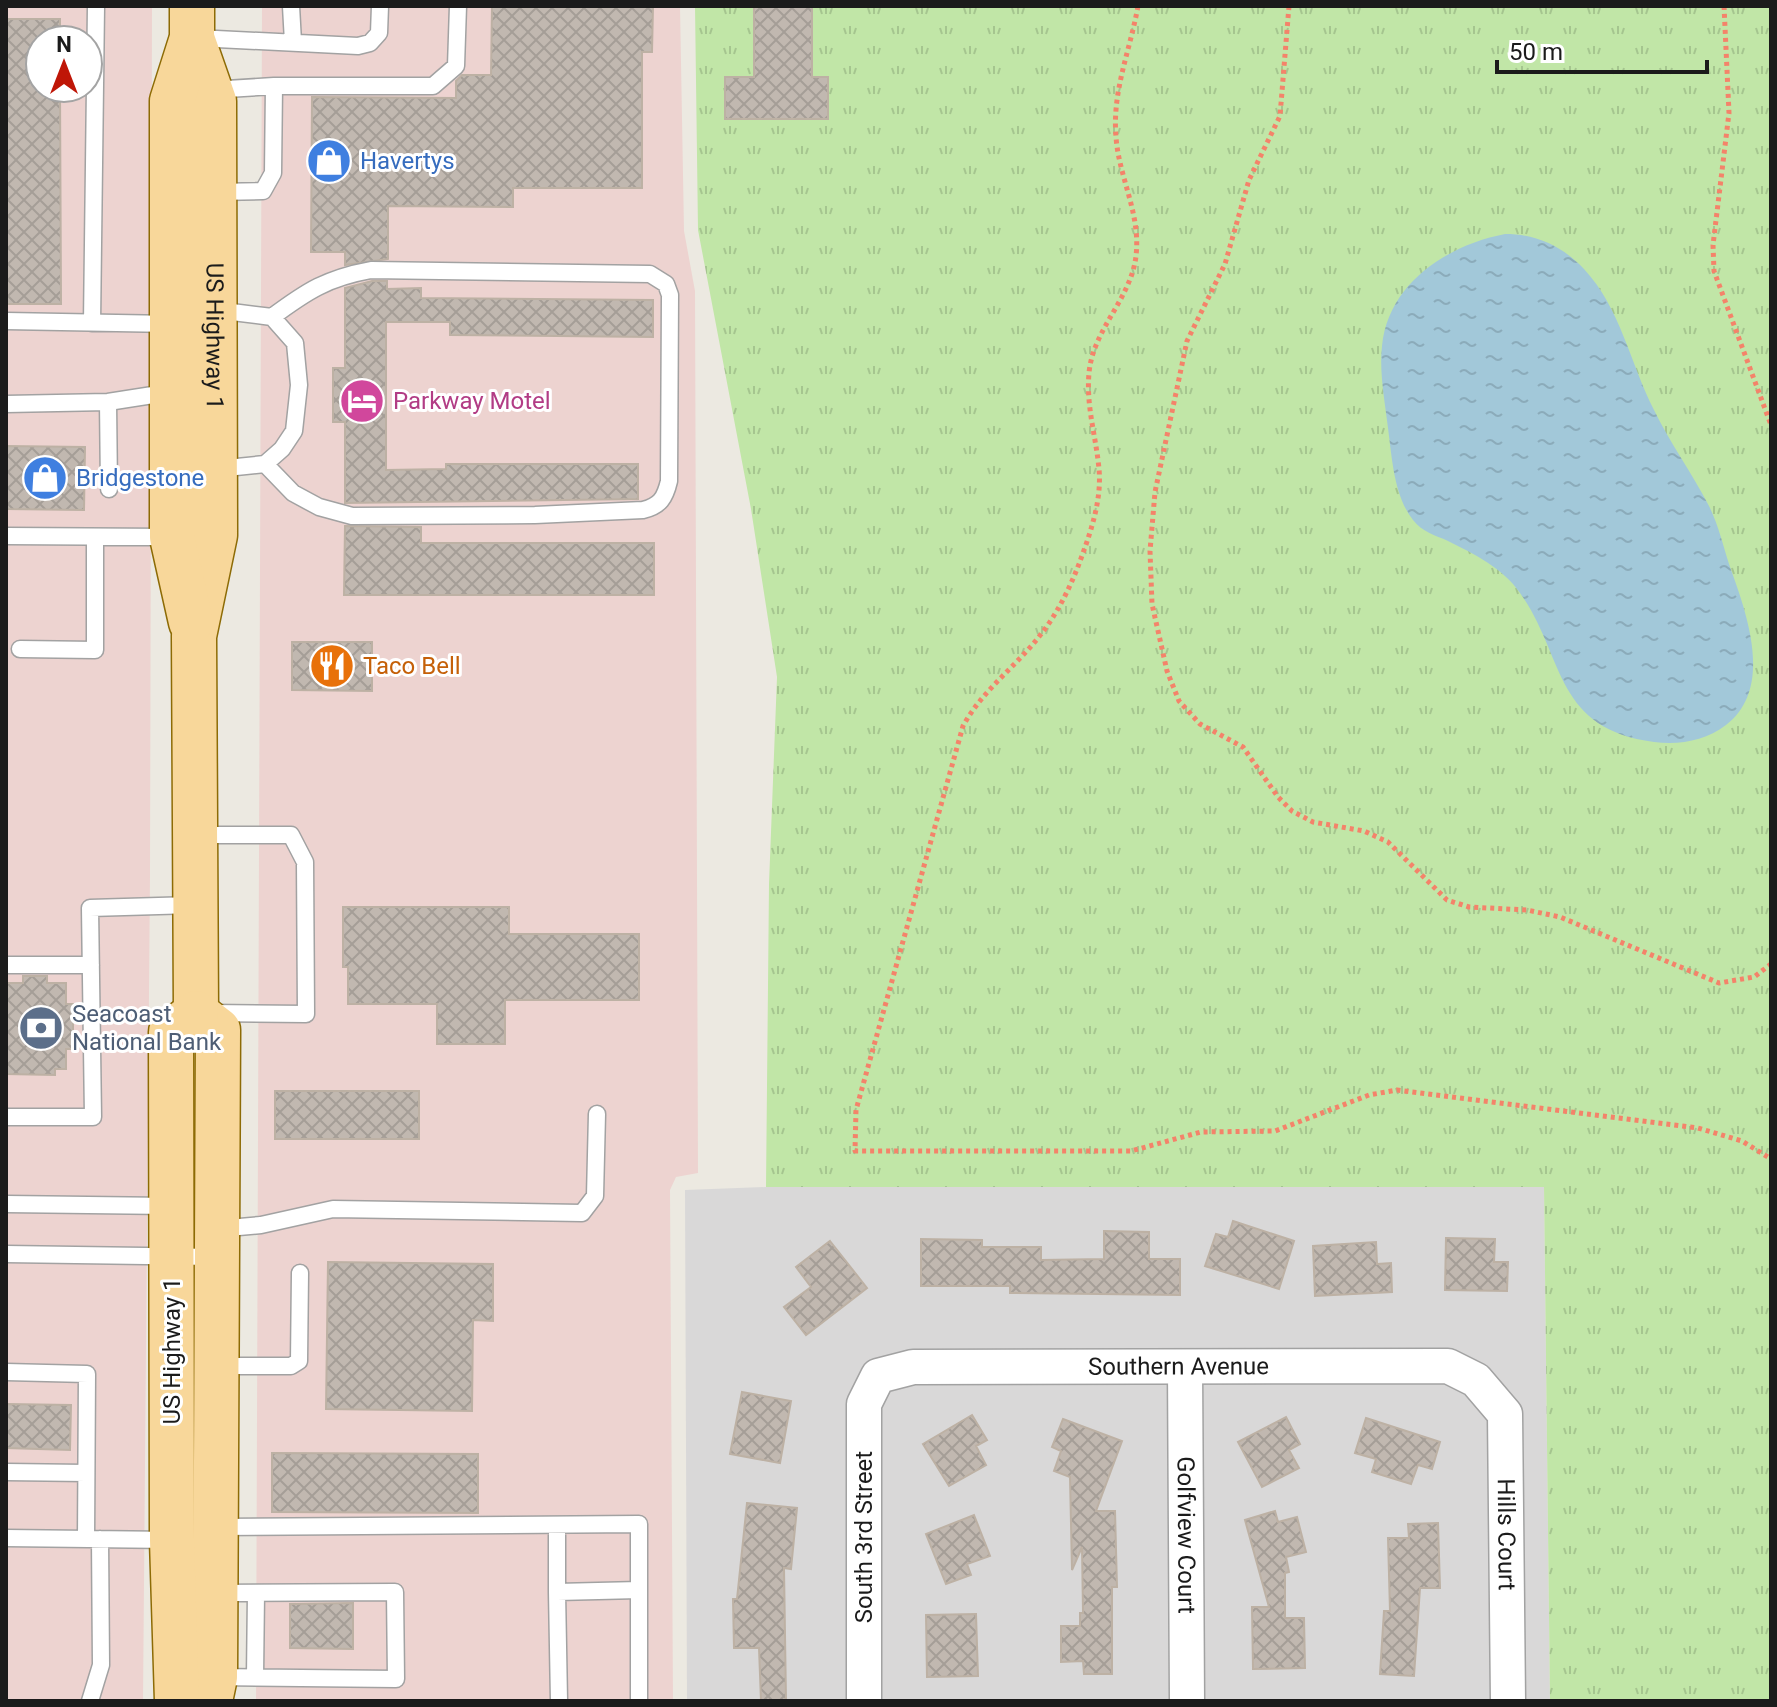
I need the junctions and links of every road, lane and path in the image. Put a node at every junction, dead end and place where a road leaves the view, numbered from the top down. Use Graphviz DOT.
graph roads {
  1 [pos="96,6"];
  2 [pos="291,6"];
  3 [pos="380,6"];
  4 [pos="458,6"];
  5 [pos="1138,6"];
  6 [pos="1289,6"];
  7 [pos="1724,6"];
  8 [pos="192,22"];
  9 [pos="293,42"];
  10 [pos="274,86"];
  11 [pos="210,91"];
  12 [pos="214,192"];
  13 [pos="214,310"];
  14 [pos="272,317"];
  15 [pos="6,321"];
  16 [pos="92,323"];
  17 [pos="172,324"];
  18 [pos="172,392"];
  19 [pos="108,402"];
  20 [pos="6,404"];
  21 [pos="1771,425"];
  22 [pos="265,464"];
  23 [pos="215,469"];
  24 [pos="109,489"];
  25 [pos="6,536"];
  26 [pos="95,537"];
  27 [pos="172,537"];
  28 [pos="194,636"];
  29 [pos="20,649"];
  30 [pos="193,835"];
  31 [pos="193,905"];
  32 [pos="1771,964"];
  33 [pos="6,965"];
  34 [pos="91,965"];
  35 [pos="196,1013"];
  36 [pos="597,1114"];
  37 [pos="6,1117"];
  38 [pos="1771,1159"];
  39 [pos="6,1204"];
  40 [pos="172,1207"];
  41 [pos="215,1243"];
  42 [pos="6,1254"];
  43 [pos="172,1256"];
  44 [pos="300,1273"];
  45 [pos="215,1366"];
  46 [pos="1185,1367"];
  47 [pos="6,1372"];
  48 [pos="878,1376"];
  49 [pos="1476,1380"];
  50 [pos="6,1472"];
  51 [pos="86,1473"];
  52 [pos="557,1525"];
  53 [pos="215,1527"];
  54 [pos="6,1538"];
  55 [pos="93,1539"];
  56 [pos="172,1540"];
  57 [pos="639,1590"];
  58 [pos="557,1592"];
  59 [pos="235,1593"];
  60 [pos="227,1685"];
  61 [pos="90,1701"];
  62 [pos="177,1701"];
  63 [pos="559,1701"];
  64 [pos="639,1701"];
  65 [pos="864,1701"];
  66 [pos="1187,1701"];
  67 [pos="1508,1701"];
  1 -- 16 [label="lane"];
  2 -- 9 [label="lane"];
  3 -- 9 [label="lane"];
  4 -- 10 [label="lane"];
  5 -- 38 [label="path"];
  6 -- 32 [label="path"];
  7 -- 21 [label="path"];
  8 -- 9 [label="lane"];
  8 -- 11 [label="main road, US Highway 1"];
  8 -- 17 [label="main road, US Highway 1"];
  10 -- 11 [label="lane"];
  10 -- 12 [label="lane"];
  11 -- 12 [label="main road, US Highway 1"];
  12 -- 13 [label="main road, US Highway 1"];
  13 -- 14 [label="lane"];
  13 -- 23 [label="main road, US Highway 1"];
  14 -- 22 [label="lane"];
  14 -- 22 [label="lane"];
  15 -- 16 [label="lane"];
  16 -- 17 [label="lane"];
  17 -- 18 [label="main road, US Highway 1"];
  18 -- 19 [label="lane"];
  18 -- 27 [label="main road, US Highway 1"];
  19 -- 20 [label="lane"];
  19 -- 24 [label="lane"];
  22 -- 23 [label="lane"];
  23 -- 28 [label="main road, US Highway 1"];
  25 -- 26 [label="lane"];
  26 -- 27 [label="lane"];
  26 -- 29 [label="lane"];
  27 -- 28 [label="main road, US Highway 1"];
  28 -- 30 [label="main road, US Highway 1"];
  30 -- 31 [label="main road, US Highway 1"];
  30 -- 35 [label="lane"];
  31 -- 34 [label="lane"];
  31 -- 35 [label="main road, US Highway 1"];
  33 -- 34 [label="lane"];
  34 -- 37 [label="lane"];
  35 -- 40 [label="main road, US Highway 1"];
  35 -- 41 [label="main road, US Highway 1"];
  36 -- 41 [label="lane"];
  39 -- 40 [label="lane"];
  40 -- 43 [label="main road, US Highway 1"];
  41 -- 43 [label="lane"];
  41 -- 45 [label="main road, US Highway 1"];
  42 -- 43 [label="lane"];
  43 -- 56 [label="main road, US Highway 1"];
  44 -- 45 [label="lane"];
  45 -- 53 [label="main road, US Highway 1"];
  46 -- 48 [label="street, Southern Avenue"];
  46 -- 49 [label="street, Southern Avenue"];
  46 -- 66 [label="street, Golfview Court"];
  47 -- 51 [label="lane"];
  48 -- 65 [label="street, South 3rd Street"];
  49 -- 67 [label="street, Hills Court"];
  50 -- 51 [label="lane"];
  51 -- 55 [label="lane"];
  52 -- 53 [label="lane"];
  52 -- 57 [label="lane"];
  52 -- 58 [label="lane"];
  53 -- 59 [label="main road, US Highway 1"];
  54 -- 55 [label="lane"];
  55 -- 56 [label="lane"];
  55 -- 61 [label="lane"];
  56 -- 62 [label="main road, US Highway 1"];
  57 -- 58 [label="lane"];
  57 -- 64 [label="lane"];
  58 -- 63 [label="lane"];
  59 -- 60 [label="main road, US Highway 1"];
  59 -- 60 [label="lane"];
}
